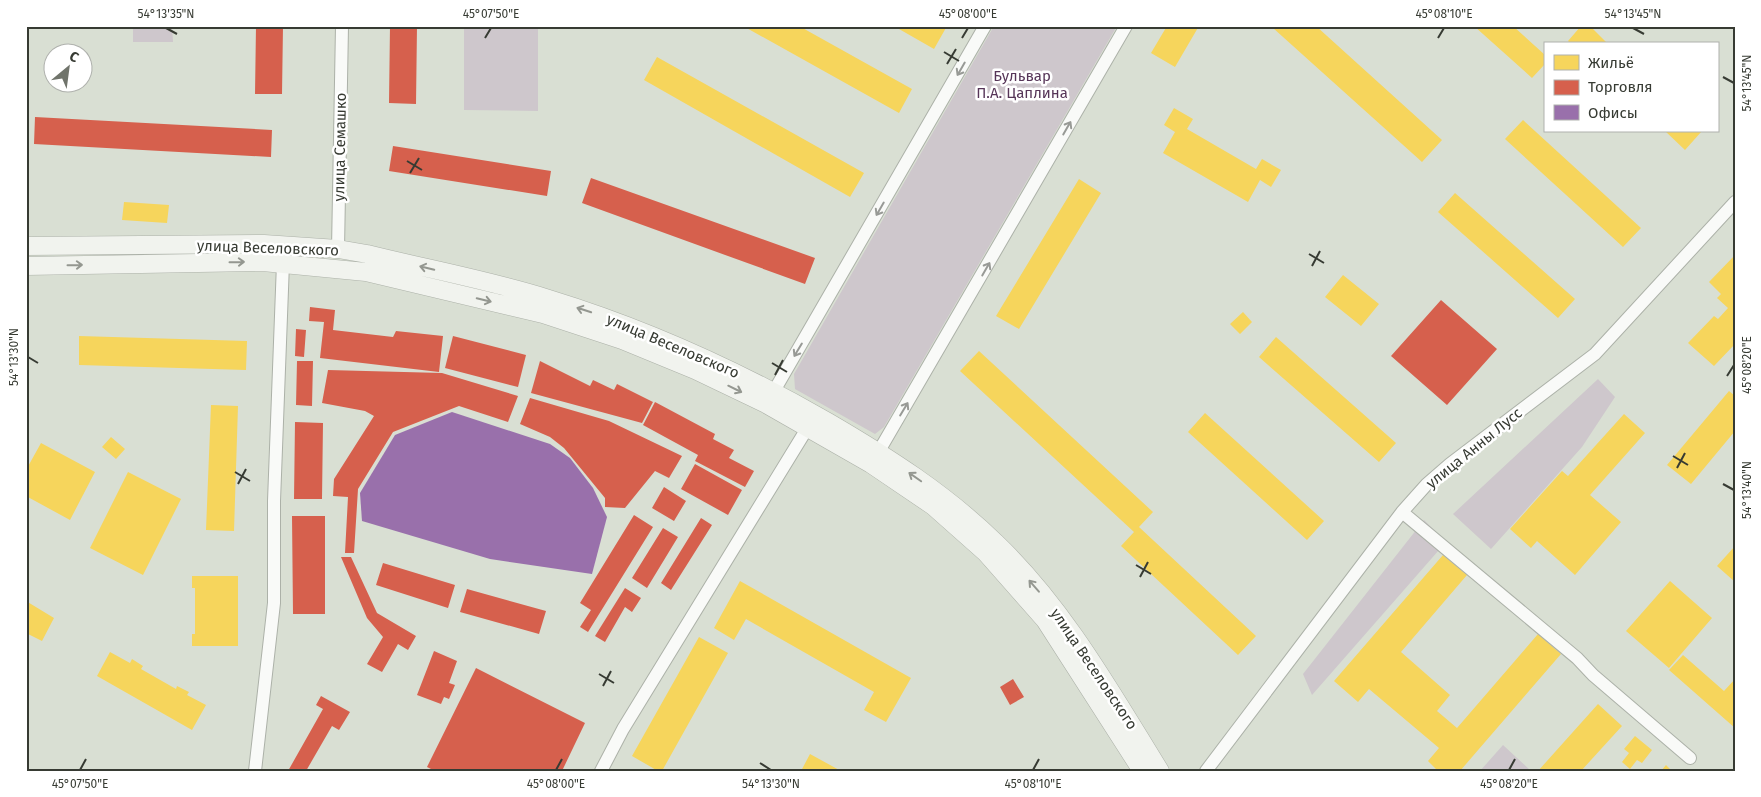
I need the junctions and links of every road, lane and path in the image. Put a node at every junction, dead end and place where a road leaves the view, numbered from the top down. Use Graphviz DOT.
graph roads {
  1 [pos="342,26"];
  2 [pos="985,26"];
  3 [pos="1126,26"];
  4 [pos="1735,202"];
  5 [pos="26,246"];
  6 [pos="338,249"];
  7 [pos="283,263"];
  8 [pos="26,266"];
  9 [pos="338,268"];
  10 [pos="770,397"];
  11 [pos="808,427"];
  12 [pos="875,458"];
  13 [pos="1402,512"];
  14 [pos="1690,758"];
  15 [pos="255,771"];
  16 [pos="601,771"];
  17 [pos="1142,771"];
  18 [pos="1160,771"];
  19 [pos="1206,771"];
  1 -- 6 [label="street, улица Семашко"];
  2 -- 10 [label="street, one-way"];
  12 -- 3 [label="street, one-way"];
  4 -- 13 [label="street, улица Анны Лусс"];
  5 -- 6 [label="main road, улица Веселовского"];
  6 -- 9 [label="main road, улица Семашко"];
  10 -- 6 [label="main road, улица Веселовского, one-way"];
  8 -- 7 [label="main road, улица Веселовского, one-way"];
  7 -- 9 [label="main road, улица Веселовского"];
  7 -- 15 [label="street"];
  9 -- 10 [label="main road, улица Веселовского, one-way"];
  10 -- 11 [label="main road, улица Веселовского"];
  10 -- 12 [label="main road, улица Веселовского"];
  11 -- 12 [label="main road, улица Веселовского"];
  11 -- 16 [label="street"];
  12 -- 17 [label="main road, улица Веселовского"];
  18 -- 12 [label="main road, улица Веселовского, one-way"];
  13 -- 14 [label="street"];
  13 -- 19 [label="street, улица Анны Лусс"];
}
